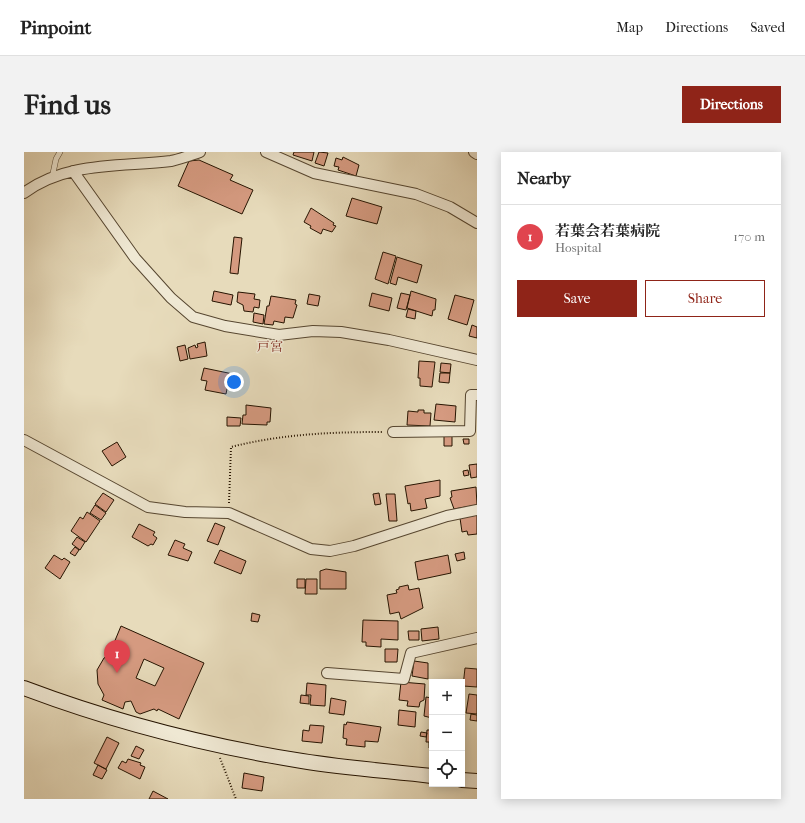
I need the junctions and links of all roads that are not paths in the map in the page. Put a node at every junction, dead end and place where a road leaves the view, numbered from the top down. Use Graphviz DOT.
graph roads {
  1 [pos="60,152"];
  2 [pos="200,152"];
  3 [pos="266,152"];
  4 [pos="474,152"];
  5 [pos="477,154"];
  6 [pos="73,172"];
  7 [pos="52,178"];
  8 [pos="24,193"];
  9 [pos="477,223"];
  10 [pos="477,360"];
  11 [pos="477,395"];
  12 [pos="392,432"];
  13 [pos="24,440"];
  14 [pos="477,510"];
  15 [pos="477,638"];
  16 [pos="327,673"];
  17 [pos="24,688"];
  18 [pos="429,776"];
  19 [pos="465,780"];
  20 [pos="477,781"];
  1 -- 7 [label="lane"];
  2 -- 6 [label="street"];
  3 -- 9 [label="street"];
  4 -- 5 [label="street"];
  6 -- 7 [label="street"];
  6 -- 10 [label="street"];
  7 -- 8 [label="street"];
  11 -- 12 [label="street"];
  13 -- 14 [label="street"];
  15 -- 16 [label="street"];
  17 -- 18 [label="street"];
  19 -- 20 [label="street"];
}
